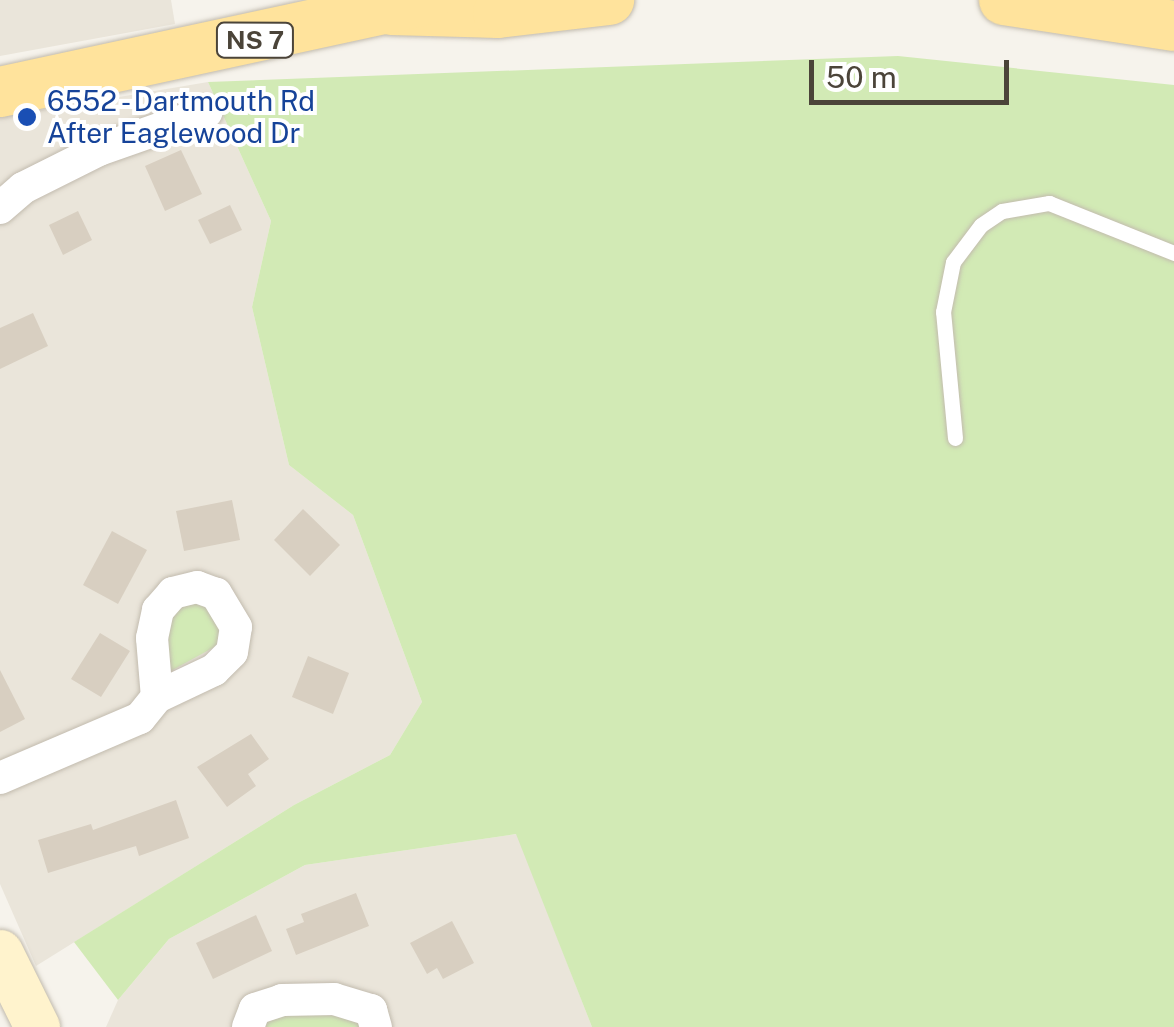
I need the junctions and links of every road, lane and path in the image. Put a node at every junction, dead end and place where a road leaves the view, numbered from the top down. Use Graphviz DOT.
graph roads {
  1 [pos="608,0"];
  2 [pos="1004,0"];
  3 [pos="409,5"];
  4 [pos="1174,26"];
  5 [pos="0,92"];
  6 [pos="207,112"];
  7 [pos="0,208"];
  8 [pos="1174,253"];
  9 [pos="955,438"];
  10 [pos="157,697"];
  11 [pos="0,778"];
  12 [pos="0,952"];
  13 [pos="37,1027"];
  14 [pos="248,1027"];
  15 [pos="376,1027"];
  1 -- 3 [label="main road, NS 7"];
  2 -- 4 [label="main road"];
  3 -- 5 [label="main road, NS 7"];
  6 -- 7 [label="street"];
  8 -- 9 [label="lane"];
  10 -- 11 [label="street"];
  12 -- 13 [label="street"];
  14 -- 15 [label="street"];
}
